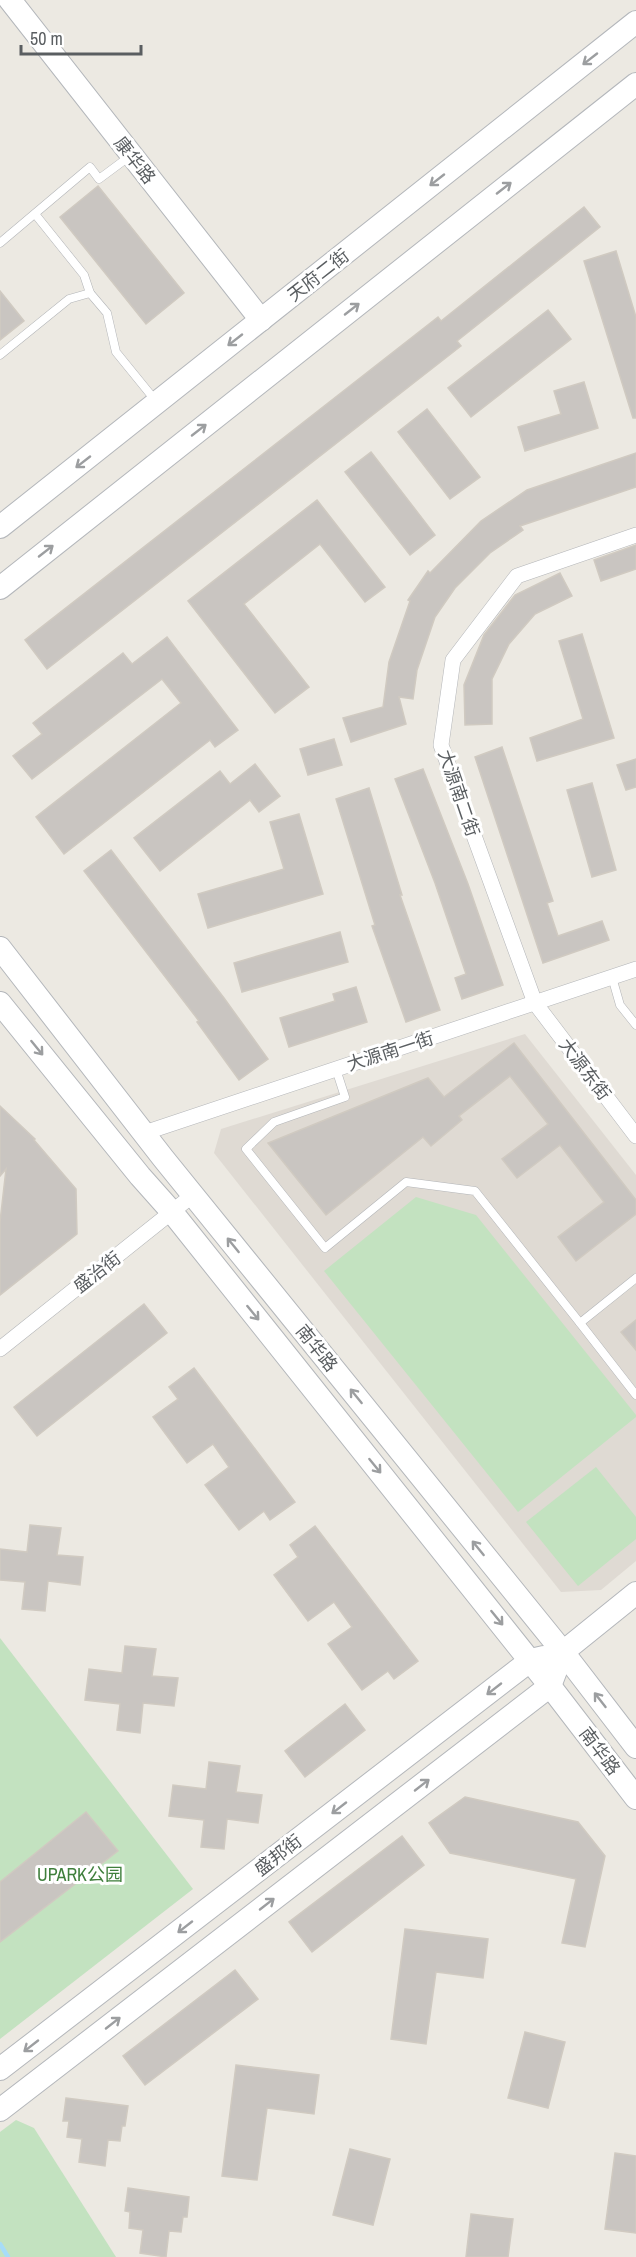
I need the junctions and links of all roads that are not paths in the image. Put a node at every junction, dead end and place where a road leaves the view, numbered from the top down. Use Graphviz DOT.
graph roads {
  1 [pos="10,0"];
  2 [pos="636,22"];
  3 [pos="636,84"];
  4 [pos="131,155"];
  5 [pos="35,214"];
  6 [pos="0,243"];
  7 [pos="90,293"];
  8 [pos="261,320"];
  9 [pos="0,355"];
  10 [pos="157,403"];
  11 [pos="0,527"];
  12 [pos="636,535"];
  13 [pos="0,588"];
  14 [pos="0,948"];
  15 [pos="636,969"];
  16 [pos="612,977"];
  17 [pos="0,1003"];
  18 [pos="535,1003"];
  19 [pos="636,1025"];
  20 [pos="336,1069"];
  21 [pos="144,1133"];
  22 [pos="636,1136"];
  23 [pos="193,1196"];
  24 [pos="172,1212"];
  25 [pos="636,1278"];
  26 [pos="580,1323"];
  27 [pos="0,1349"];
  28 [pos="636,1395"];
  29 [pos="636,1593"];
  30 [pos="563,1652"];
  31 [pos="531,1660"];
  32 [pos="550,1686"];
  33 [pos="636,1747"];
  34 [pos="636,1798"];
  35 [pos="0,2070"];
  36 [pos="0,2110"];
  1 -- 4 [label="main road, 康华路"];
  2 -- 8 [label="main road, 天府二街, one-way"];
  13 -- 3 [label="main road, one-way"];
  4 -- 5 [label="lane"];
  4 -- 8 [label="main road, 康华路"];
  5 -- 6 [label="lane"];
  5 -- 7 [label="lane"];
  7 -- 9 [label="lane"];
  7 -- 10 [label="lane"];
  8 -- 10 [label="main road, 天府二街, one-way"];
  10 -- 11 [label="main road, 天府二街, one-way"];
  12 -- 18 [label="street, 大源南二街"];
  14 -- 21 [label="main road, 南华路"];
  15 -- 16 [label="street, 大源南一街"];
  16 -- 18 [label="street, 大源南一街"];
  16 -- 19 [label="lane"];
  17 -- 24 [label="main road, 南华路, one-way"];
  18 -- 20 [label="street, 大源南一街"];
  18 -- 22 [label="street, 大源东街"];
  20 -- 21 [label="street, 大源南一街"];
  20 -- 26 [label="lane"];
  21 -- 23 [label="main road, 南华路"];
  23 -- 24 [label="street, 盛治街"];
  30 -- 23 [label="main road, 南华路, one-way"];
  24 -- 27 [label="street, 盛治街"];
  24 -- 31 [label="main road, 南华路, one-way"];
  25 -- 26 [label="lane"];
  26 -- 28 [label="lane"];
  29 -- 30 [label="main road"];
  30 -- 31 [label="main road, 盛邦街"];
  30 -- 32 [label="main road"];
  33 -- 30 [label="main road, 南华路, one-way"];
  31 -- 32 [label="main road, 南华路"];
  31 -- 35 [label="main road, 盛邦街, one-way"];
  32 -- 34 [label="main road, 南华路"];
  36 -- 32 [label="main road, 盛邦街, one-way"];
}
